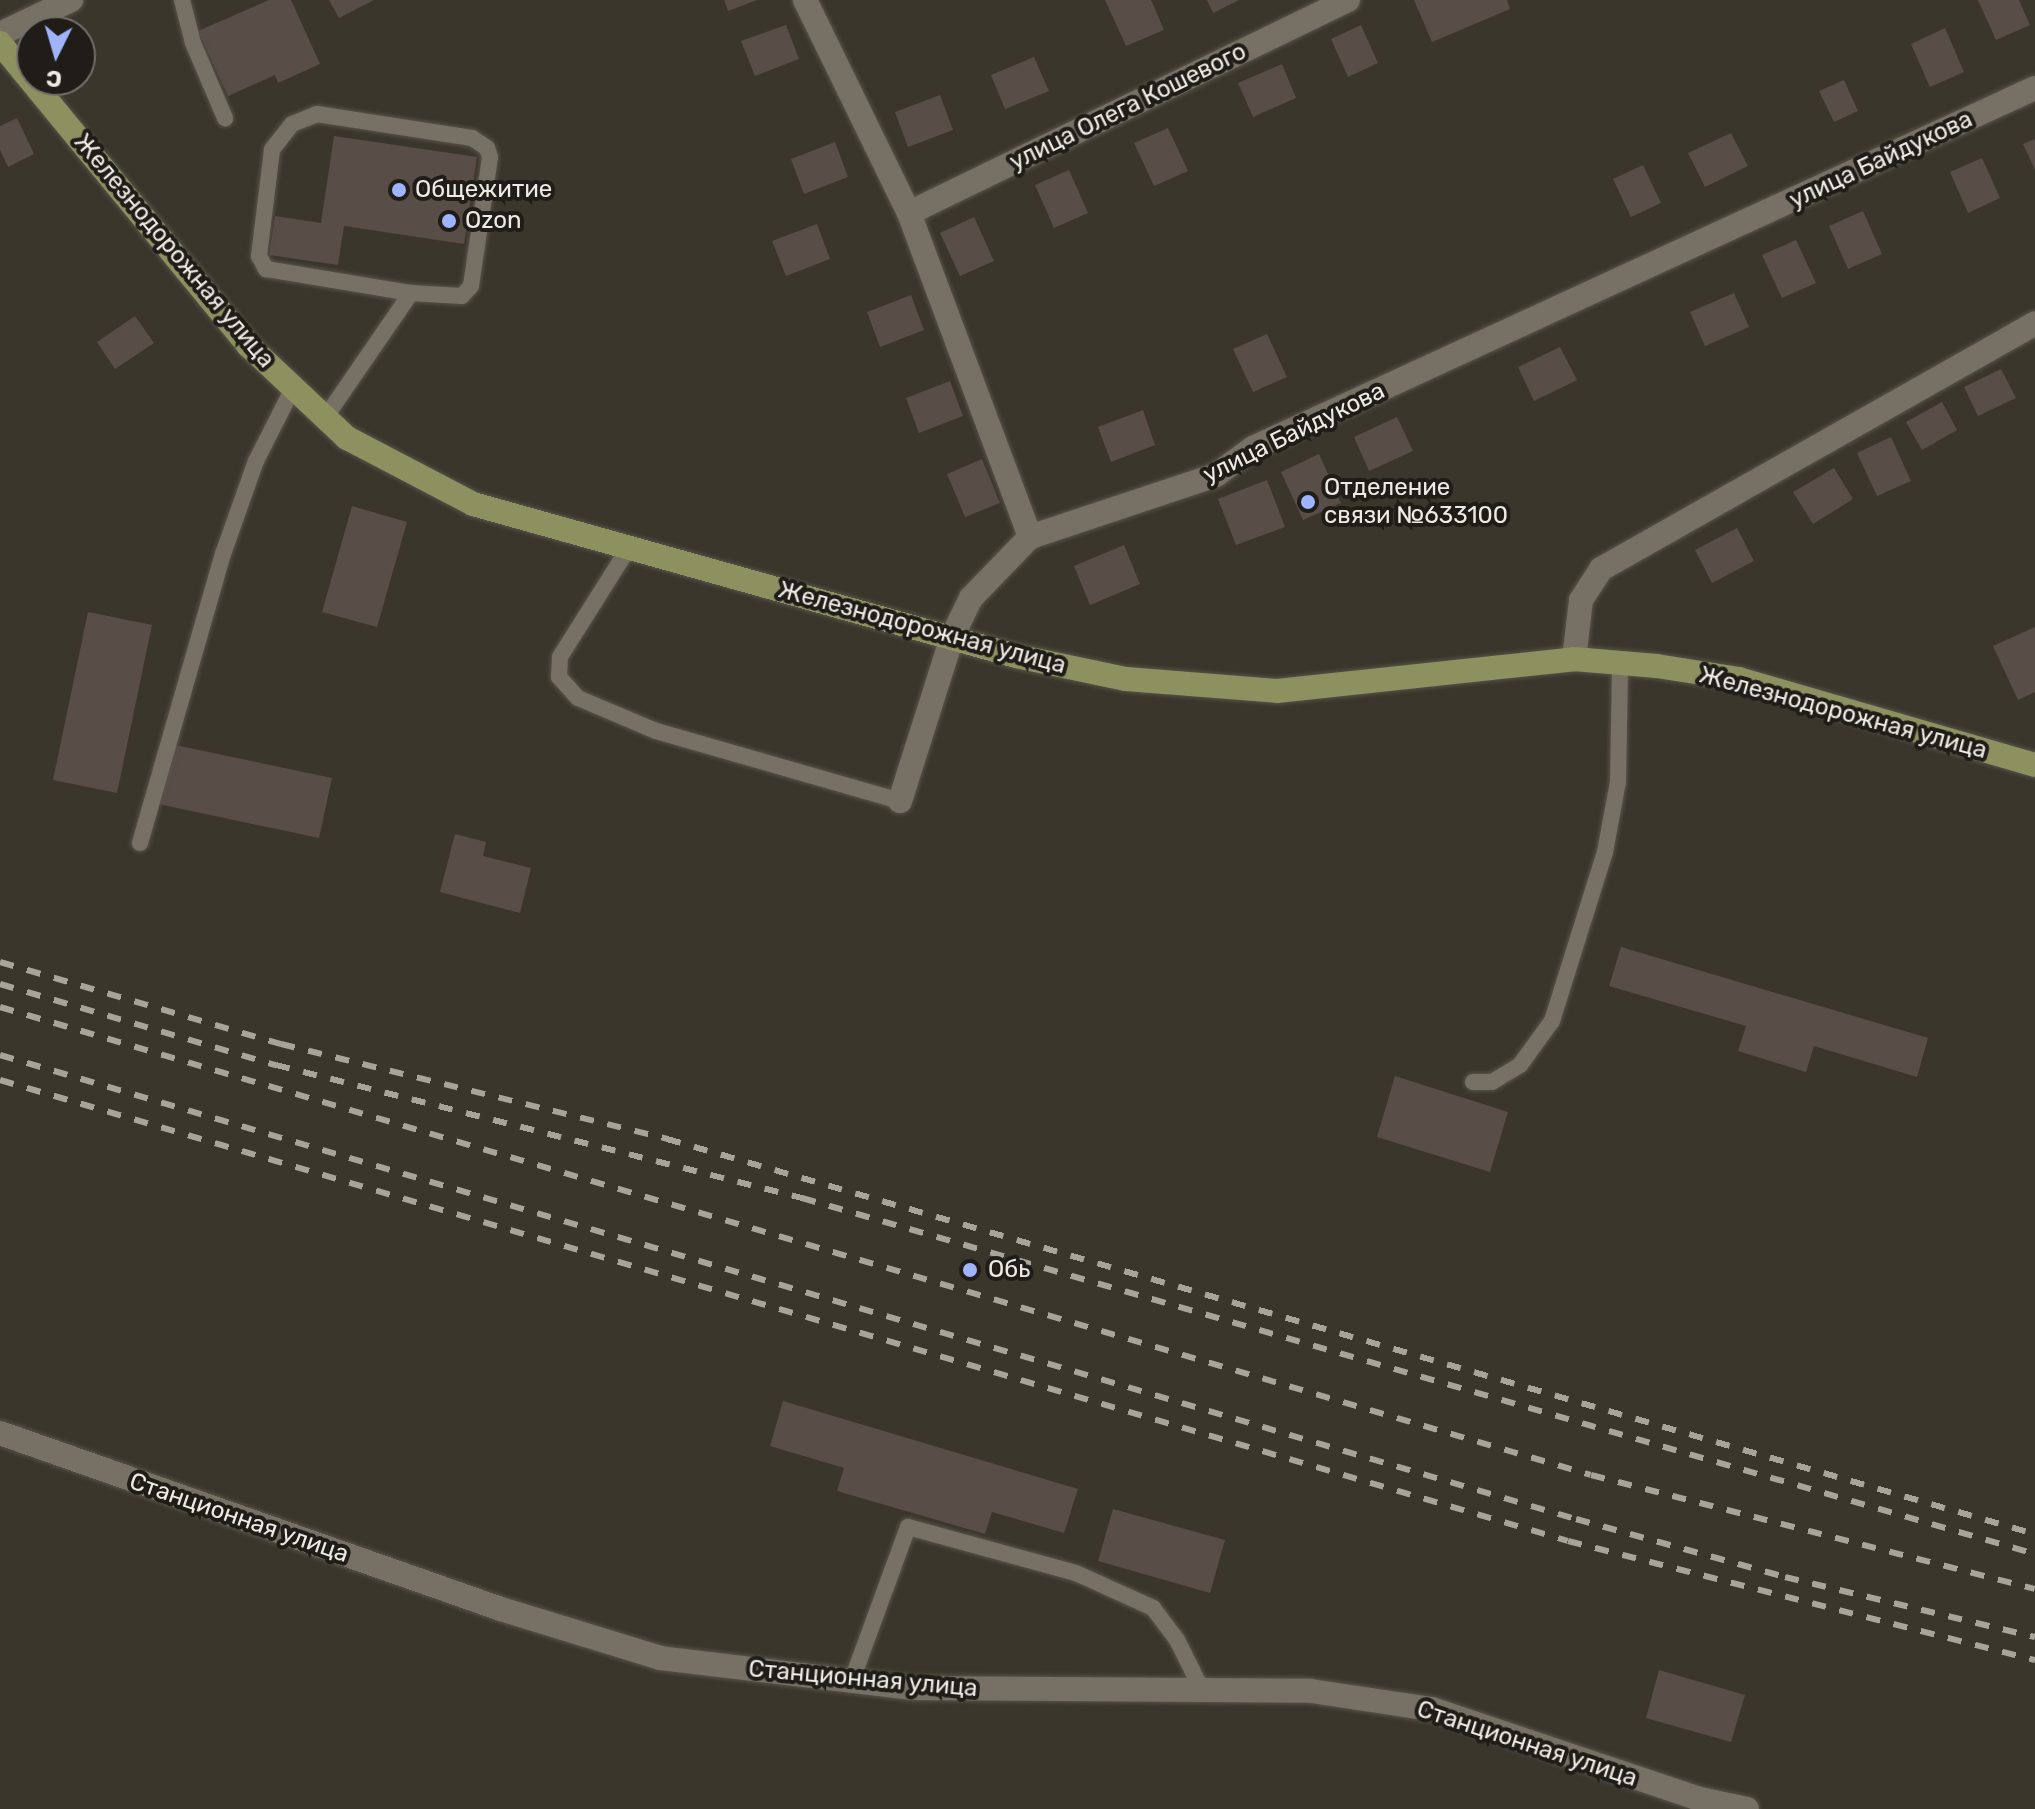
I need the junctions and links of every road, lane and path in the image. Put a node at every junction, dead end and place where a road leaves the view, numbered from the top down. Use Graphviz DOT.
graph roads {
  1 [pos="71,0"];
  2 [pos="182,0"];
  3 [pos="805,0"];
  4 [pos="1348,0"];
  5 [pos="0,34"];
  6 [pos="0,43"];
  7 [pos="2035,88"];
  8 [pos="225,118"];
  9 [pos="909,213"];
  10 [pos="411,293"];
  11 [pos="2035,323"];
  12 [pos="293,388"];
  13 [pos="325,418"];
  14 [pos="1030,537"];
  15 [pos="628,549"];
  16 [pos="952,637"];
  17 [pos="1574,659"];
  18 [pos="1620,663"];
  19 [pos="2035,765"];
  20 [pos="900,801"];
  21 [pos="140,843"];
  22 [pos="1473,1082"];
  23 [pos="0,1433"];
  24 [pos="852,1680"];
  25 [pos="1201,1688"];
  26 [pos="1747,1809"];
  1 -- 5 [label="street"];
  2 -- 8 [label="lane"];
  3 -- 9 [label="street"];
  4 -- 9 [label="street, улица Олега Кошевого"];
  6 -- 12 [label="main road, Железнодорожная улица"];
  7 -- 14 [label="street, улица Байдукова"];
  9 -- 14 [label="street"];
  10 -- 10 [label="lane"];
  10 -- 13 [label="lane"];
  11 -- 17 [label="street"];
  12 -- 13 [label="main road, Железнодорожная улица"];
  12 -- 21 [label="lane"];
  13 -- 15 [label="main road, Железнодорожная улица"];
  14 -- 16 [label="street"];
  15 -- 16 [label="main road, Железнодорожная улица"];
  15 -- 20 [label="lane"];
  16 -- 17 [label="main road, Железнодорожная улица"];
  16 -- 20 [label="street"];
  17 -- 18 [label="main road, Железнодорожная улица"];
  18 -- 19 [label="main road, Железнодорожная улица"];
  18 -- 22 [label="lane"];
  23 -- 24 [label="street, Станционная улица"];
  24 -- 25 [label="street, Станционная улица"];
  24 -- 25 [label="lane"];
  25 -- 26 [label="street, Станционная улица"];
}
